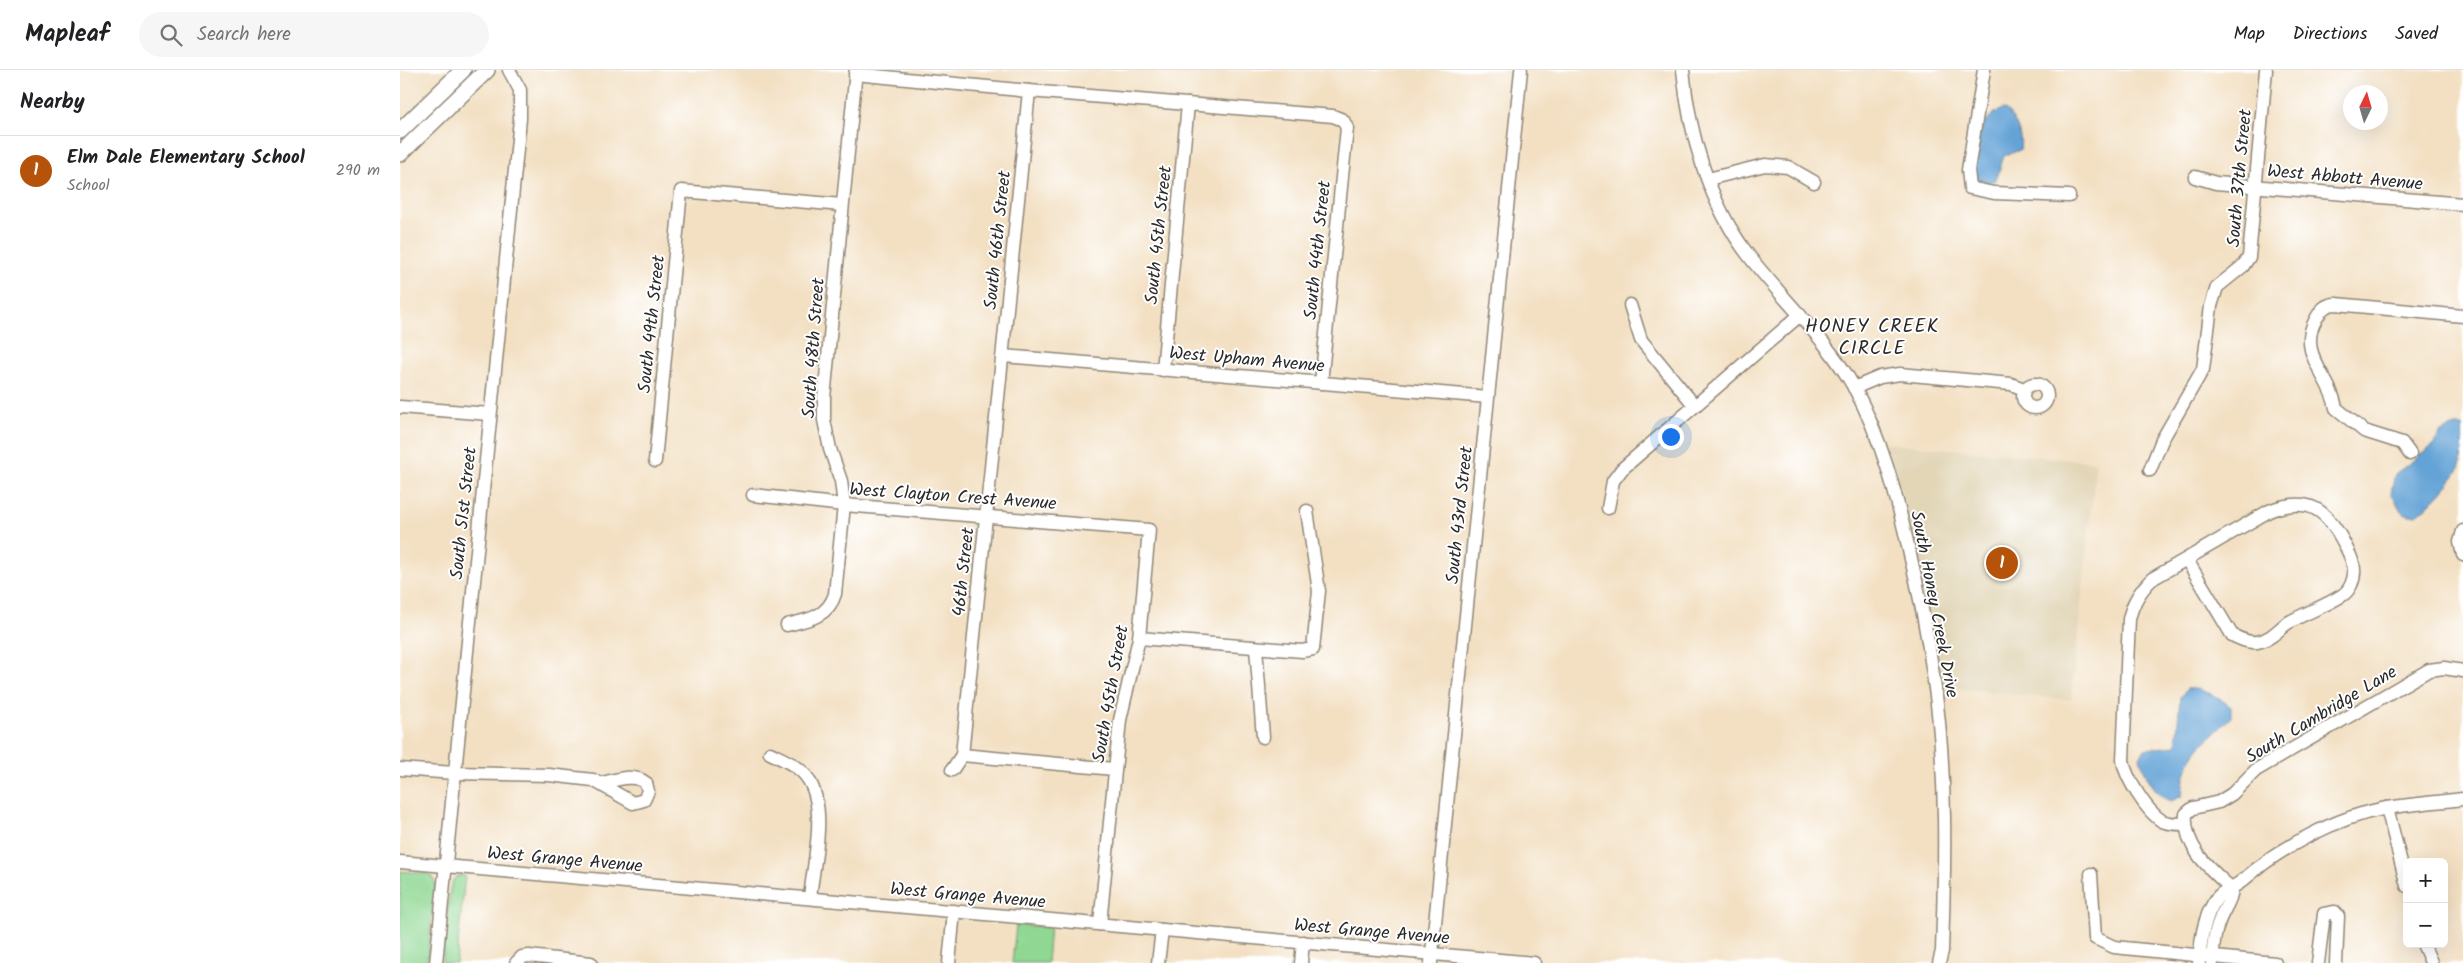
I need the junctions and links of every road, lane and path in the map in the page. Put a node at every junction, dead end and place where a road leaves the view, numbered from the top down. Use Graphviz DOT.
graph roads {
  1 [pos="463,70"];
  2 [pos="487,70"];
  3 [pos="509,70"];
  4 [pos="1521,70"];
  5 [pos="1683,70"];
  6 [pos="1984,70"];
  7 [pos="2266,70"];
  8 [pos="856,72"];
  9 [pos="1029,91"];
  10 [pos="1188,104"];
  11 [pos="400,131"];
  12 [pos="400,154"];
  13 [pos="2195,177"];
  14 [pos="1708,179"];
  15 [pos="1814,182"];
  16 [pos="2256,187"];
  17 [pos="2070,196"];
  18 [pos="2463,204"];
  19 [pos="842,205"];
  20 [pos="1630,305"];
  21 [pos="1800,315"];
  22 [pos="2463,316"];
  23 [pos="1003,356"];
  24 [pos="1163,370"];
  25 [pos="1322,383"];
  26 [pos="1854,388"];
  27 [pos="2024,389"];
  28 [pos="999,392"];
  29 [pos="1488,397"];
  30 [pos="1695,406"];
  31 [pos="400,407"];
  32 [pos="490,414"];
  33 [pos="2410,454"];
  34 [pos="655,461"];
  35 [pos="2150,470"];
  36 [pos="753,495"];
  37 [pos="844,505"];
  38 [pos="1608,508"];
  39 [pos="1307,511"];
  40 [pos="986,515"];
  41 [pos="1150,530"];
  42 [pos="2463,531"];
  43 [pos="2463,555"];
  44 [pos="2187,560"];
  45 [pos="787,625"];
  46 [pos="1139,638"];
  47 [pos="1256,648"];
  48 [pos="2463,671"];
  49 [pos="1262,738"];
  50 [pos="770,753"];
  51 [pos="962,755"];
  52 [pos="400,769"];
  53 [pos="1114,769"];
  54 [pos="952,770"];
  55 [pos="454,773"];
  56 [pos="602,783"];
  57 [pos="2463,799"];
  58 [pos="2387,808"];
  59 [pos="2185,824"];
  60 [pos="400,862"];
  61 [pos="446,866"];
  62 [pos="2403,870"];
  63 [pos="2091,874"];
  64 [pos="2232,889"];
  65 [pos="810,898"];
  66 [pos="954,911"];
  67 [pos="1100,924"];
  68 [pos="1162,930"];
  69 [pos="1303,942"];
  70 [pos="2425,948"];
  71 [pos="1432,958"];
  72 [pos="2206,960"];
  73 [pos="436,963"];
  74 [pos="516,963"];
  75 [pos="591,963"];
  76 [pos="949,963"];
  77 [pos="1158,963"];
  78 [pos="1301,963"];
  79 [pos="1534,963"];
  80 [pos="1939,963"];
  81 [pos="2275,963"];
  82 [pos="2318,963"];
  83 [pos="2336,963"];
  84 [pos="2431,963"];
  1 -- 11 [label="main road"];
  2 -- 12 [label="main road"];
  3 -- 32 [label="street, South 51st Street"];
  4 -- 29 [label="street, South 43rd Street"];
  5 -- 14 [label="street, South Honey Creek Drive"];
  6 -- 17 [label="street"];
  7 -- 16 [label="street, South 37th Street"];
  8 -- 9 [label="street"];
  8 -- 19 [label="street, South 48th Street"];
  9 -- 10 [label="street"];
  9 -- 23 [label="street, South 46th Street"];
  10 -- 24 [label="street, South 45th Street"];
  10 -- 25 [label="street, South 44th Street"];
  13 -- 16 [label="street, West Abbott Avenue"];
  14 -- 15 [label="street"];
  14 -- 21 [label="street, South Honey Creek Drive"];
  16 -- 18 [label="street, West Abbott Avenue"];
  16 -- 35 [label="street, South 37th Street"];
  19 -- 34 [label="street, South 49th Street"];
  19 -- 37 [label="street, South 48th Street"];
  20 -- 30 [label="street"];
  21 -- 26 [label="street, South Honey Creek Drive"];
  21 -- 30 [label="street"];
  22 -- 33 [label="street"];
  23 -- 24 [label="street, West Upham Avenue"];
  23 -- 28 [label="street, South 46th Street"];
  24 -- 25 [label="street, West Upham Avenue"];
  25 -- 29 [label="street, West Upham Avenue"];
  26 -- 27 [label="street"];
  26 -- 80 [label="street, South Honey Creek Drive"];
  28 -- 40 [label="street, 46th Street"];
  29 -- 71 [label="street, South 43rd Street"];
  30 -- 38 [label="street"];
  31 -- 32 [label="street"];
  32 -- 55 [label="street, South 51st Street"];
  36 -- 37 [label="street, West Clayton Crest Avenue"];
  37 -- 40 [label="street, West Clayton Crest Avenue"];
  37 -- 45 [label="street, South 48th Street"];
  39 -- 47 [label="street"];
  40 -- 41 [label="street, West Clayton Crest Avenue"];
  40 -- 51 [label="street, 46th Street"];
  41 -- 46 [label="street, South 45th Street"];
  42 -- 43 [label="street"];
  44 -- 44 [label="street"];
  44 -- 59 [label="street"];
  46 -- 47 [label="street"];
  46 -- 53 [label="street, South 45th Street"];
  47 -- 49 [label="street"];
  48 -- 59 [label="street, South Cambridge Lane"];
  50 -- 65 [label="street"];
  51 -- 53 [label="street"];
  51 -- 54 [label="street"];
  52 -- 55 [label="street"];
  53 -- 67 [label="street, South 45th Street"];
  55 -- 56 [label="street"];
  55 -- 61 [label="street, South 51st Street"];
  57 -- 58 [label="street"];
  58 -- 62 [label="street"];
  58 -- 64 [label="street"];
  59 -- 64 [label="street"];
  60 -- 61 [label="street, West Grange Avenue"];
  61 -- 65 [label="street, West Grange Avenue"];
  61 -- 73 [label="street, South 51st Street"];
  63 -- 72 [label="street"];
  64 -- 72 [label="street"];
  65 -- 66 [label="street, West Grange Avenue"];
  66 -- 67 [label="street, West Grange Avenue"];
  66 -- 76 [label="street"];
  67 -- 68 [label="street, West Grange Avenue"];
  68 -- 69 [label="street, West Grange Avenue"];
  68 -- 77 [label="street"];
  69 -- 71 [label="street, West Grange Avenue"];
  69 -- 78 [label="street"];
  70 -- 84 [label="street"];
  71 -- 79 [label="street, West Grange Avenue"];
  72 -- 81 [label="street"];
  74 -- 75 [label="street"];
  82 -- 83 [label="street"];
}
